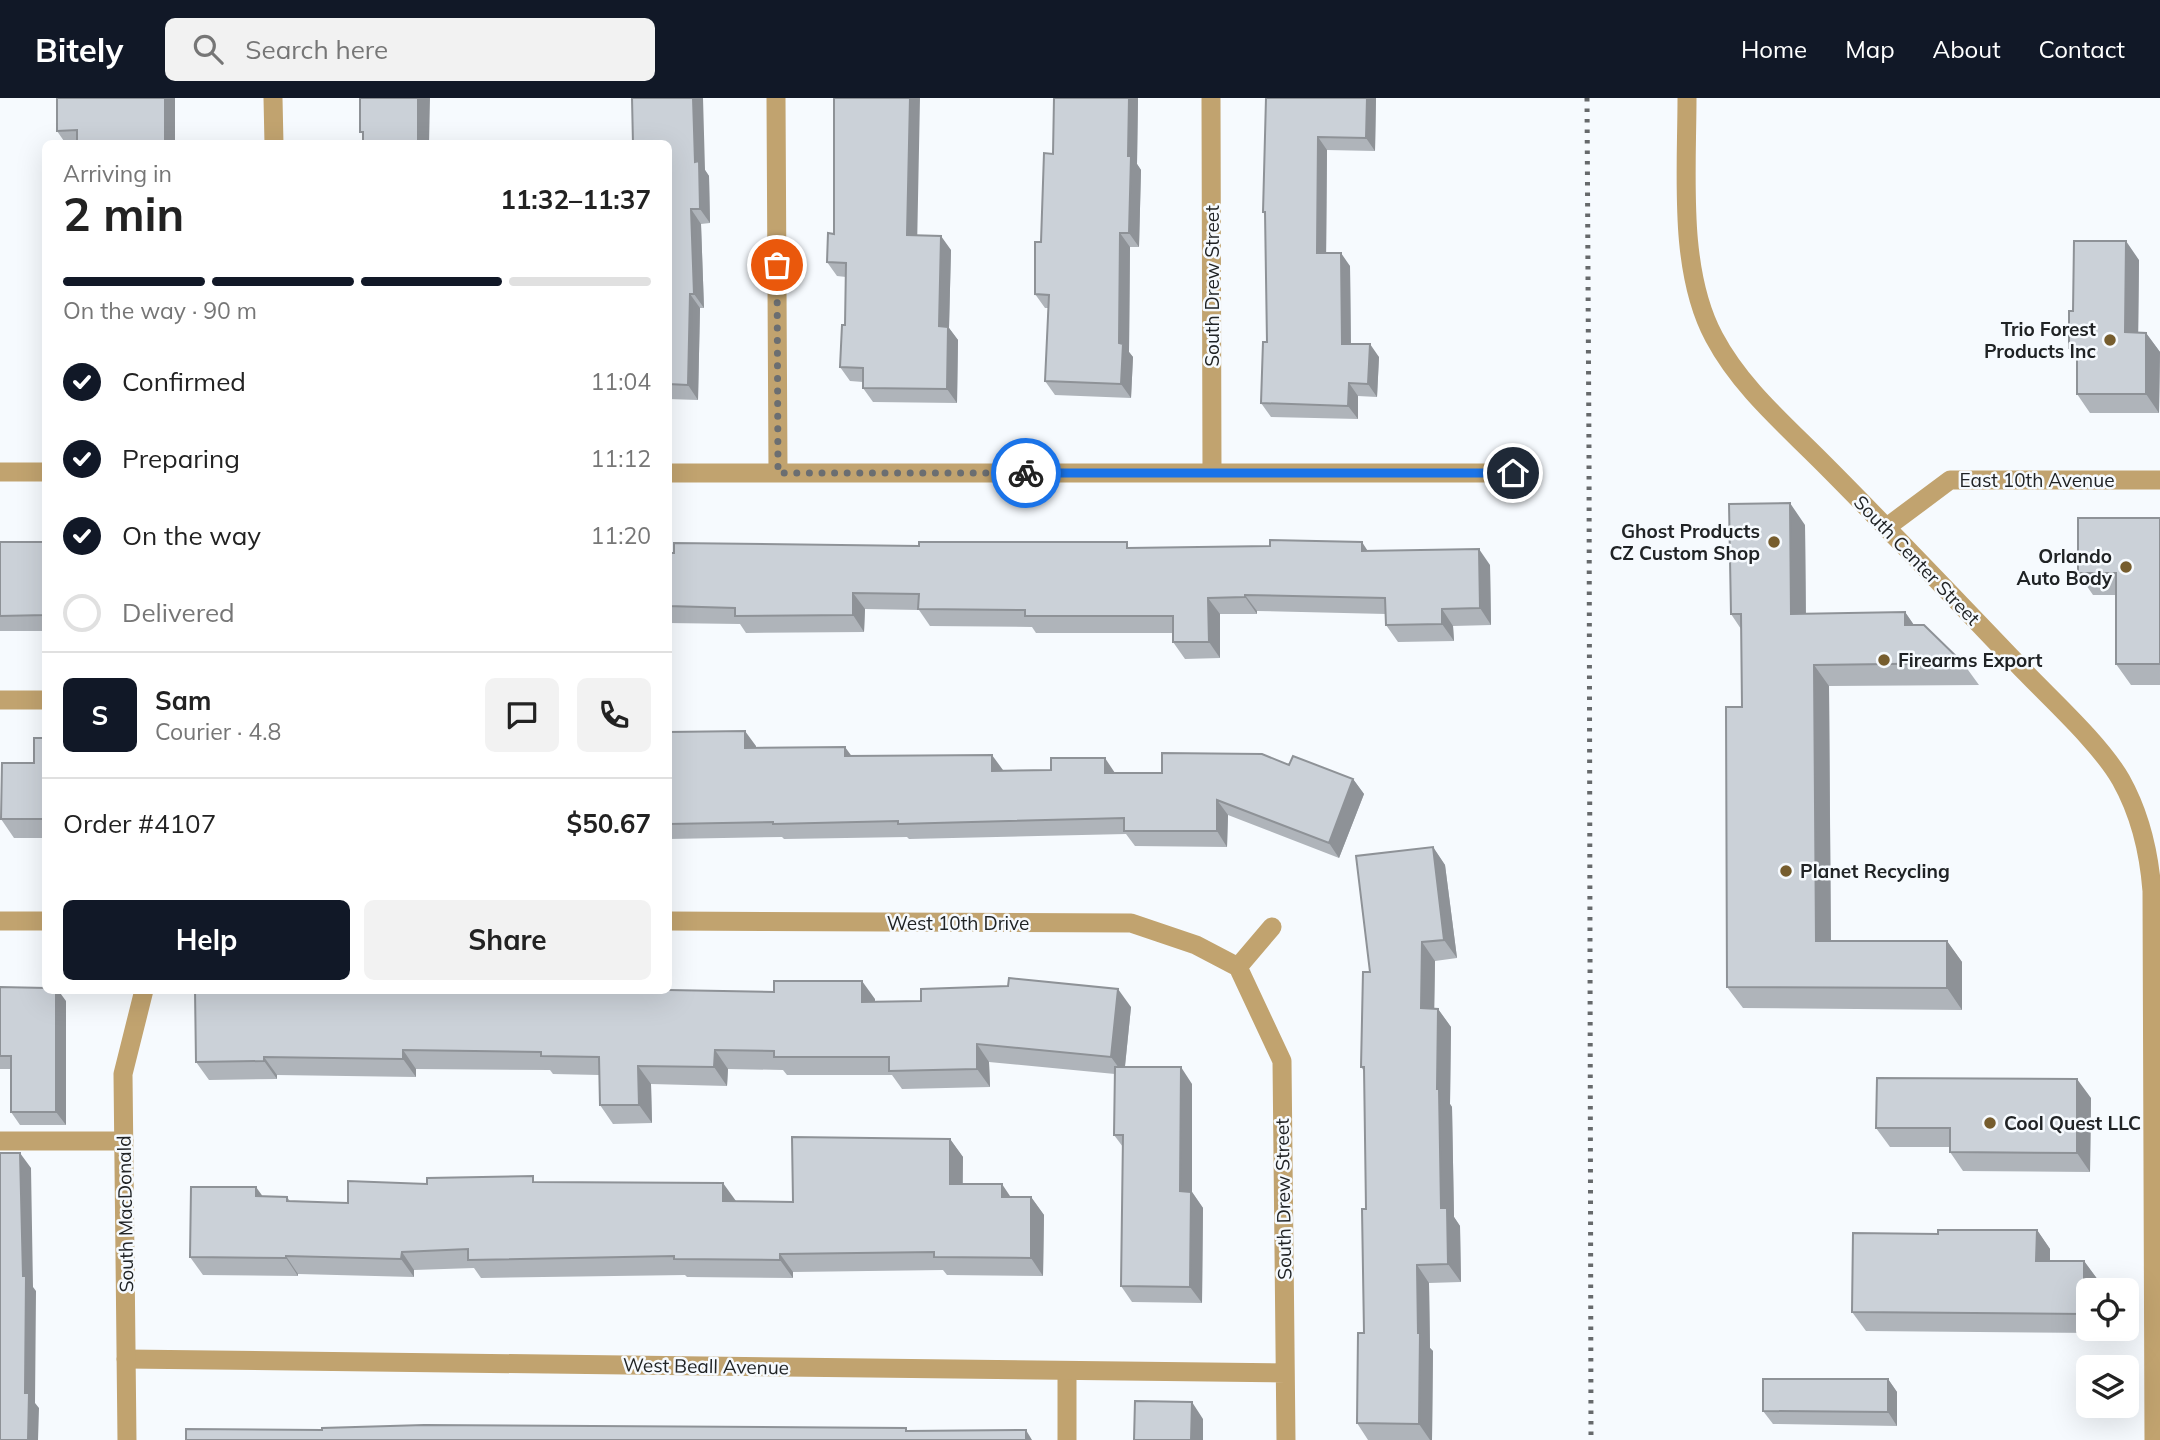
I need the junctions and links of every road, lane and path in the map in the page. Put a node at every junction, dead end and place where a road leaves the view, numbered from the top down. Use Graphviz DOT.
graph roads {
  1 [pos="273,98"];
  2 [pos="776,98"];
  3 [pos="1211,98"];
  4 [pos="1687,98"];
  5 [pos="274,140"];
  6 [pos="0,472"];
  7 [pos="42,472"];
  8 [pos="672,473"];
  9 [pos="778,473"];
  10 [pos="1212,473"];
  11 [pos="1513,473"];
  12 [pos="2160,480"];
  13 [pos="1887,527"];
  14 [pos="42,699"];
  15 [pos="0,700"];
  16 [pos="0,921"];
  17 [pos="42,921"];
  18 [pos="672,921"];
  19 [pos="1272,927"];
  20 [pos="1238,967"];
  21 [pos="143,994"];
  22 [pos="0,1141"];
  23 [pos="124,1141"];
  24 [pos="126,1359"];
  25 [pos="1067,1371"];
  26 [pos="1285,1373"];
  27 [pos="127,1440"];
  28 [pos="1067,1440"];
  29 [pos="1286,1440"];
  30 [pos="2154,1440"];
  1 -- 5 [label="street"];
  2 -- 9 [label="street"];
  3 -- 10 [label="street, South Drew Street"];
  4 -- 13 [label="street, South Center Street"];
  6 -- 7 [label="street"];
  8 -- 9 [label="street"];
  9 -- 10 [label="street"];
  10 -- 11 [label="street"];
  12 -- 13 [label="street, East 10th Avenue"];
  13 -- 30 [label="street, South Center Street"];
  14 -- 15 [label="street"];
  16 -- 17 [label="street"];
  18 -- 20 [label="street, West 10th Drive"];
  19 -- 20 [label="street"];
  20 -- 26 [label="street, South Drew Street"];
  21 -- 23 [label="street, South MacDonald"];
  22 -- 23 [label="street"];
  23 -- 24 [label="street, South MacDonald"];
  24 -- 25 [label="street, West Beall Avenue"];
  24 -- 27 [label="street, South MacDonald"];
  25 -- 26 [label="street, West Beall Avenue"];
  25 -- 28 [label="street"];
  26 -- 29 [label="street, South Drew Street"];
}
